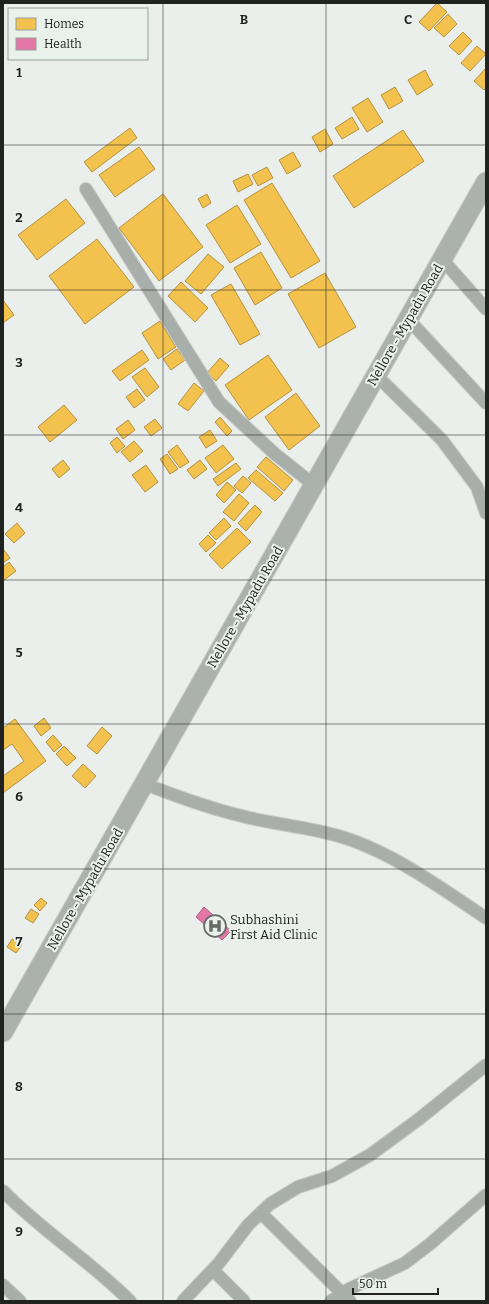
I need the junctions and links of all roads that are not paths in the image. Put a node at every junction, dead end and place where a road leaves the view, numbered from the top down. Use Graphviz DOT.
graph roads {
  1 [pos="485,188"];
  2 [pos="86,189"];
  3 [pos="442,259"];
  4 [pos="486,310"];
  5 [pos="408,319"];
  6 [pos="376,375"];
  7 [pos="486,403"];
  8 [pos="314,485"];
  9 [pos="486,513"];
  10 [pos="145,784"];
  11 [pos="486,918"];
  12 [pos="3,1032"];
  13 [pos="486,1065"];
  14 [pos="3,1191"];
  15 [pos="486,1195"];
  16 [pos="261,1213"];
  17 [pos="213,1270"];
  18 [pos="3,1285"];
  19 [pos="346,1297"];
  20 [pos="20,1301"];
  21 [pos="130,1301"];
  22 [pos="183,1301"];
  23 [pos="244,1301"];
  24 [pos="331,1301"];
  1 -- 3 [label="main road, Nellore - Mypadu Road"];
  2 -- 8 [label="street"];
  3 -- 4 [label="street"];
  3 -- 5 [label="main road, Nellore - Mypadu Road"];
  5 -- 6 [label="main road, Nellore - Mypadu Road"];
  5 -- 7 [label="street"];
  6 -- 8 [label="main road, Nellore - Mypadu Road"];
  6 -- 9 [label="street"];
  8 -- 10 [label="main road, Nellore - Mypadu Road"];
  10 -- 11 [label="street"];
  10 -- 12 [label="main road, Nellore - Mypadu Road"];
  13 -- 16 [label="street"];
  14 -- 21 [label="street"];
  15 -- 19 [label="street"];
  16 -- 17 [label="street"];
  16 -- 19 [label="street"];
  17 -- 22 [label="street"];
  17 -- 23 [label="street"];
  18 -- 20 [label="street"];
  19 -- 24 [label="street"];
}
